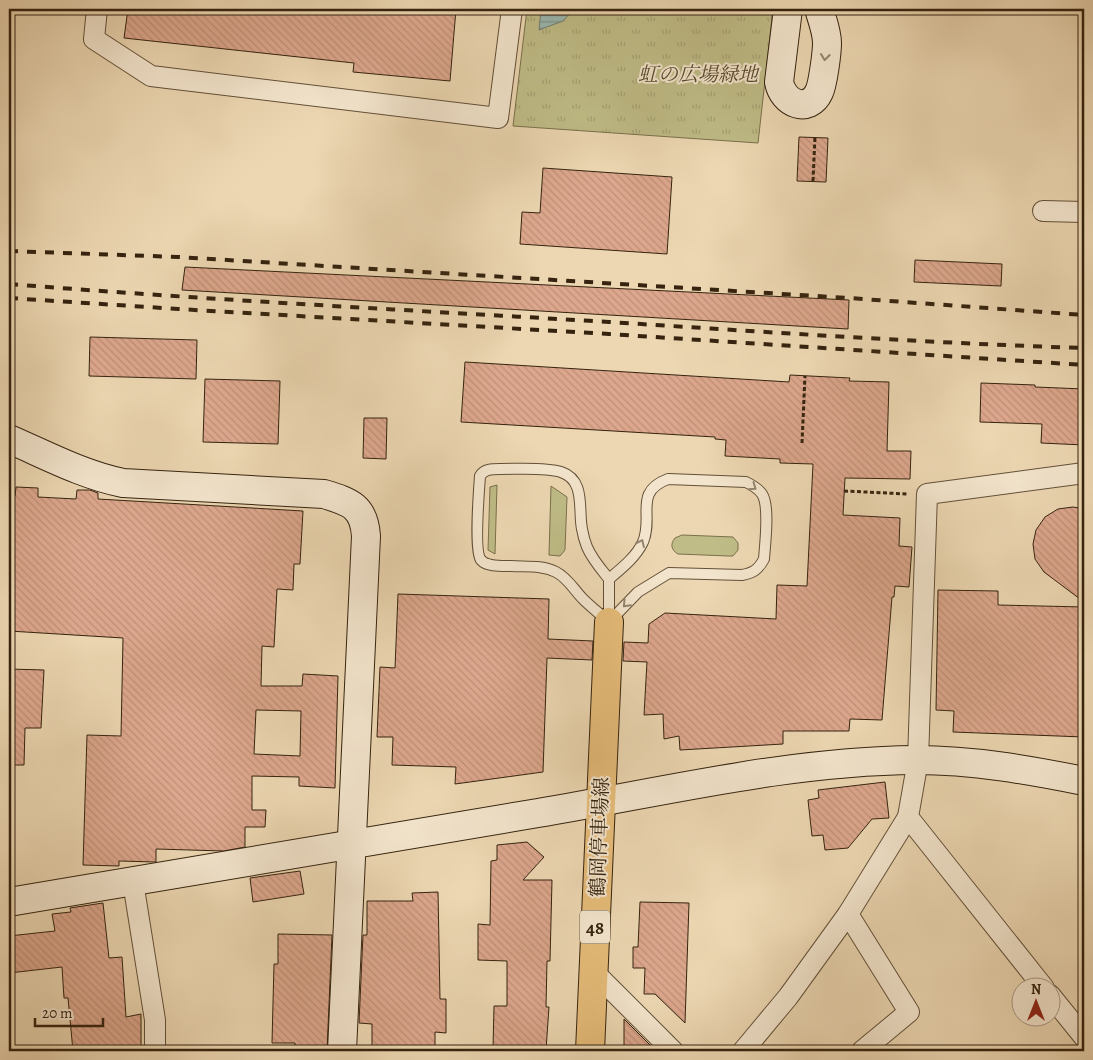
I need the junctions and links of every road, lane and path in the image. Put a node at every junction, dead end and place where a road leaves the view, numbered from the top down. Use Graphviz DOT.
graph roads {
  1 [pos="97,9"];
  2 [pos="512,9"];
  3 [pos="788,9"];
  4 [pos="819,9"];
  5 [pos="815,137"];
  6 [pos="813,181"];
  7 [pos="1043,211"];
  8 [pos="1084,212"];
  9 [pos="805,376"];
  10 [pos="9,439"];
  11 [pos="802,444"];
  12 [pos="1084,474"];
  13 [pos="844,491"];
  14 [pos="927,494"];
  15 [pos="609,579"];
  16 [pos="608,622"];
  17 [pos="918,760"];
  18 [pos="1084,781"];
  19 [pos="601,802"];
  20 [pos="908,817"];
  21 [pos="351,845"];
  22 [pos="133,882"];
  23 [pos="9,902"];
  24 [pos="848,914"];
  25 [pos="593,970"];
  26 [pos="1036,978"];
  27 [pos="1060,1007"];
  28 [pos="1084,1037"];
  29 [pos="870,1049"];
  30 [pos="155,1051"];
  31 [pos="342,1051"];
  32 [pos="590,1051"];
  33 [pos="673,1051"];
  34 [pos="743,1051"];
  1 -- 2 [label="street"];
  4 -- 3 [label="street, one-way"];
  5 -- 6 [label="path"];
  7 -- 8 [label="street"];
  9 -- 11 [label="path"];
  10 -- 21 [label="street"];
  12 -- 14 [label="street"];
  13 -- 14 [label="path"];
  14 -- 17 [label="street"];
  15 -- 16 [label="lane"];
  15 -- 16 [label="lane"];
  15 -- 16 [label="lane, one-way"];
  16 -- 19 [label="main road, 鶴岡停車場線 / 48"];
  17 -- 18 [label="street"];
  17 -- 19 [label="street"];
  17 -- 20 [label="street"];
  19 -- 21 [label="street"];
  19 -- 25 [label="main road, 鶴岡停車場線 / 48"];
  20 -- 24 [label="street"];
  20 -- 26 [label="street"];
  21 -- 22 [label="street"];
  21 -- 31 [label="street"];
  22 -- 23 [label="street"];
  22 -- 30 [label="street"];
  24 -- 29 [label="street"];
  24 -- 34 [label="street"];
  25 -- 32 [label="main road, 鶴岡停車場線 / 48"];
  25 -- 33 [label="street"];
  27 -- 28 [label="street"];
}
